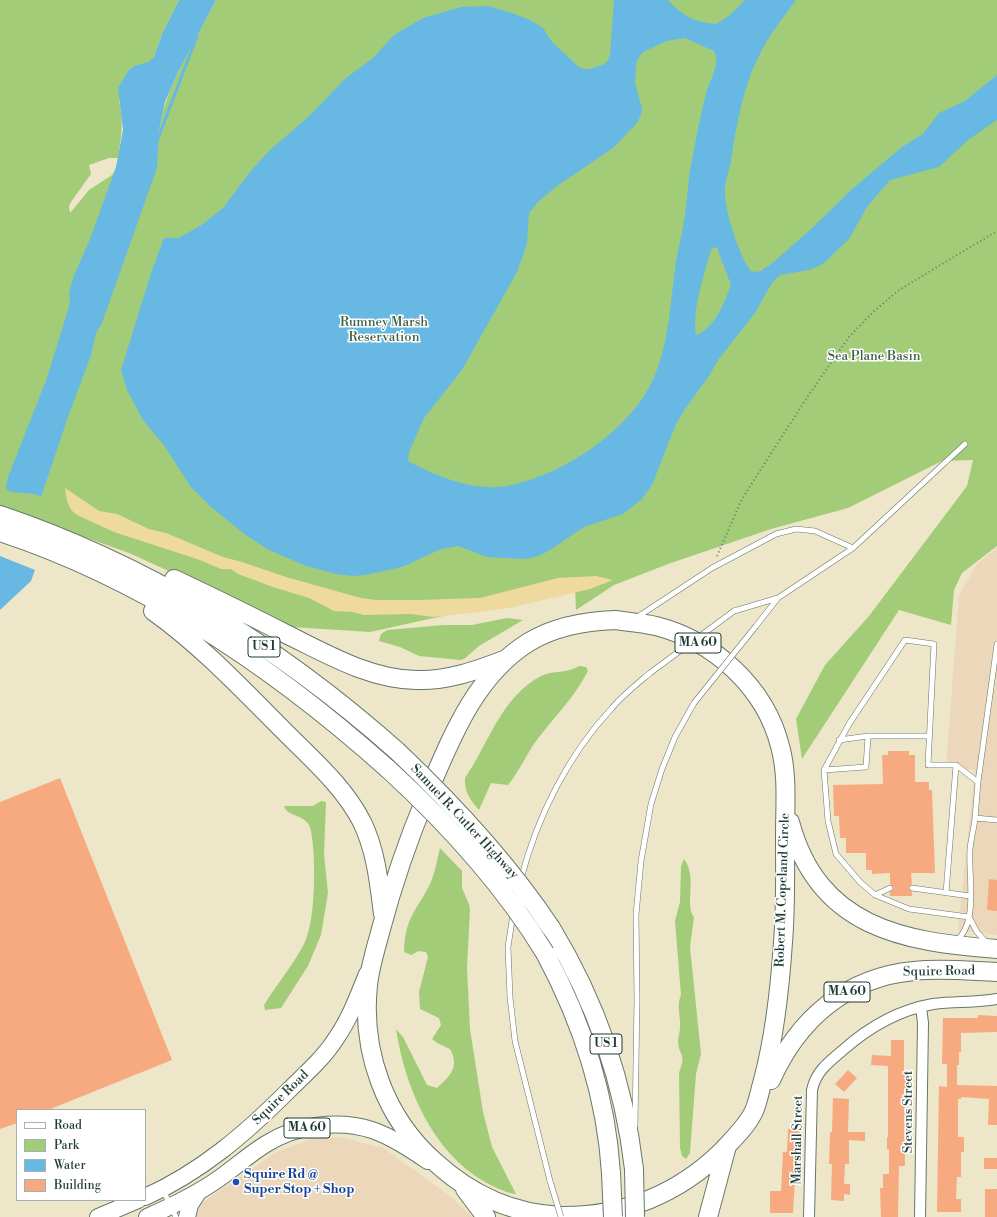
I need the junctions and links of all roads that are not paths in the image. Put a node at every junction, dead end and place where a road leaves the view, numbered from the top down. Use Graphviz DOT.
graph roads {
  1 [pos="965,444"];
  2 [pos="0,515"];
  3 [pos="0,532"];
  4 [pos="45,540"];
  5 [pos="852,548"];
  6 [pos="115,570"];
  7 [pos="778,598"];
  8 [pos="630,622"];
  9 [pos="997,644"];
  10 [pos="510,657"];
  11 [pos="868,736"];
  12 [pos="929,736"];
  13 [pos="840,740"];
  14 [pos="956,765"];
  15 [pos="824,770"];
  16 [pos="978,782"];
  17 [pos="786,789"];
  18 [pos="975,818"];
  19 [pos="997,820"];
  20 [pos="890,888"];
  21 [pos="912,888"];
  22 [pos="518,890"];
  23 [pos="946,893"];
  24 [pos="875,895"];
  25 [pos="970,896"];
  26 [pos="516,897"];
  27 [pos="970,917"];
  28 [pos="384,919"];
  29 [pos="948,945"];
  30 [pos="997,948"];
  31 [pos="373,960"];
  32 [pos="997,972"];
  33 [pos="997,999"];
  34 [pos="921,1007"];
  35 [pos="754,1110"];
  36 [pos="727,1146"];
  37 [pos="634,1170"];
  38 [pos="455,1179"];
  39 [pos="162,1189"];
  40 [pos="199,1191"];
  41 [pos="146,1197"];
  42 [pos="136,1201"];
  43 [pos="174,1212"];
  44 [pos="98,1217"];
  45 [pos="147,1217"];
  46 [pos="187,1217"];
  47 [pos="486,1217"];
  48 [pos="561,1217"];
  49 [pos="613,1217"];
  50 [pos="635,1217"];
  51 [pos="708,1217"];
  52 [pos="809,1217"];
  53 [pos="920,1217"];
  1 -- 5 [label="lane"];
  2 -- 4 [label="highway, Samuel R. Cutler Highway / US 1"];
  3 -- 4 [label="highway, Samuel R. Cutler Highway / US 1"];
  4 -- 6 [label="highway, Samuel R. Cutler Highway / US 1"];
  5 -- 7 [label="lane"];
  5 -- 8 [label="lane"];
  6 -- 10 [label="highway"];
  6 -- 28 [label="highway"];
  6 -- 37 [label="highway, Samuel R. Cutler Highway / US 1, bridge"];
  6 -- 49 [label="highway, Samuel R. Cutler Highway / US 1, bridge"];
  7 -- 22 [label="lane, bridge"];
  7 -- 37 [label="lane, bridge"];
  8 -- 10 [label="highway, Robert M. Copeland Circle / MA 60"];
  8 -- 17 [label="highway, Robert M. Copeland Circle / MA 60"];
  9 -- 16 [label="lane"];
  10 -- 28 [label="highway, Robert M. Copeland Circle / MA 60"];
  11 -- 12 [label="lane"];
  11 -- 13 [label="lane"];
  11 -- 15 [label="lane"];
  12 -- 13 [label="lane"];
  12 -- 14 [label="lane"];
  13 -- 15 [label="lane"];
  14 -- 16 [label="lane"];
  14 -- 23 [label="lane"];
  15 -- 24 [label="lane"];
  16 -- 18 [label="lane"];
  17 -- 29 [label="highway, Squire Road / MA 60"];
  17 -- 35 [label="highway, Robert M. Copeland Circle"];
  18 -- 19 [label="lane"];
  18 -- 25 [label="lane"];
  20 -- 24 [label="lane"];
  21 -- 23 [label="lane"];
  23 -- 25 [label="lane"];
  24 -- 27 [label="lane"];
  25 -- 27 [label="lane"];
  26 -- 48 [label="lane, bridge"];
  27 -- 29 [label="lane"];
  27 -- 30 [label="lane"];
  28 -- 31 [label="highway, Robert M. Copeland Circle / MA 60"];
  29 -- 30 [label="highway, Squire Road / MA 60"];
  31 -- 38 [label="highway, Robert M. Copeland Circle"];
  31 -- 39 [label="main road, Squire Road / MA 60"];
  32 -- 35 [label="highway, Squire Road / MA 60"];
  33 -- 34 [label="street, Marshall Street"];
  34 -- 52 [label="street, Marshall Street"];
  34 -- 53 [label="street, Stevens Street"];
  35 -- 36 [label="highway, Robert M. Copeland Circle / MA 60"];
  36 -- 38 [label="highway, Robert M. Copeland Circle / MA 60"];
  36 -- 51 [label="highway"];
  37 -- 50 [label="highway, Samuel R. Cutler Highway / US 1, bridge"];
  38 -- 40 [label="main road, Squire Road / MA 60"];
  38 -- 47 [label="highway"];
  39 -- 41 [label="main road, Squire Road / MA 60"];
  39 -- 43 [label="lane"];
  40 -- 43 [label="main road, Squire Road / MA 60"];
  40 -- 46 [label="main road"];
  42 -- 44 [label="main road"];
  43 -- 45 [label="main road, Squire Road / MA 60"];
}
